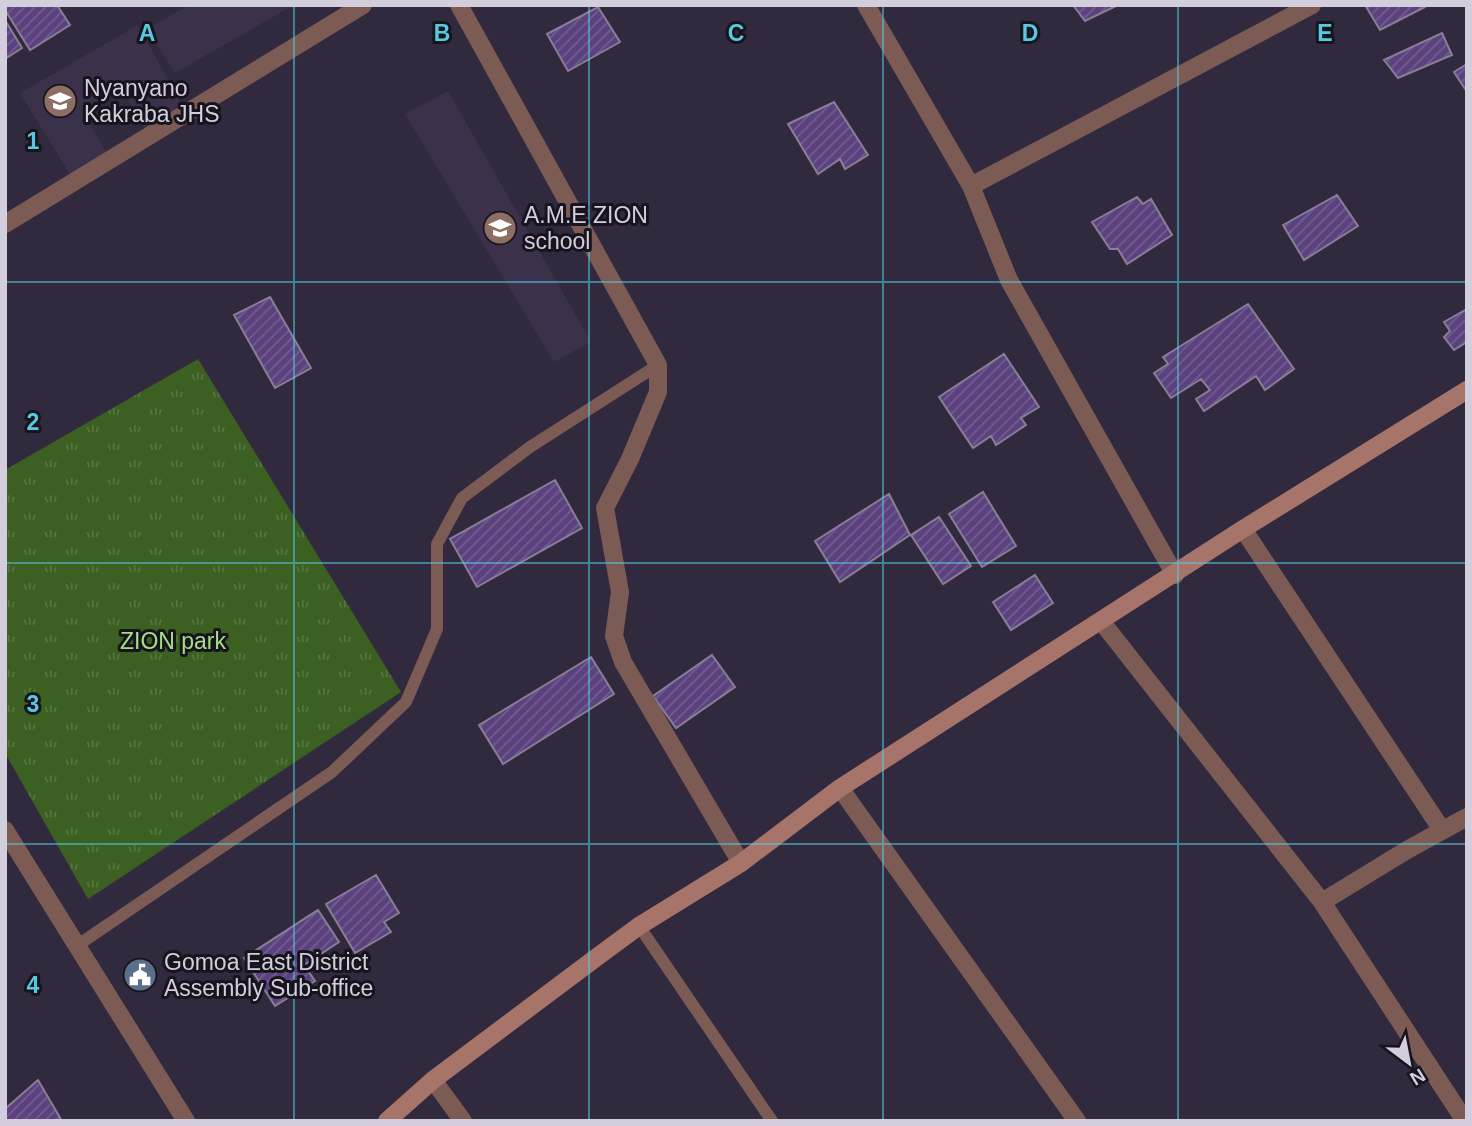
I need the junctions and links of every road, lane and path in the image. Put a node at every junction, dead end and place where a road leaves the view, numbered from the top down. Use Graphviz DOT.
graph roads {
  1 [pos="363,5"];
  2 [pos="459,5"];
  3 [pos="866,5"];
  4 [pos="1312,5"];
  5 [pos="971,186"];
  6 [pos="5,224"];
  7 [pos="658,365"];
  8 [pos="1467,390"];
  9 [pos="1243,529"];
  10 [pos="1175,575"];
  11 [pos="1101,621"];
  12 [pos="840,788"];
  13 [pos="1467,817"];
  14 [pos="5,830"];
  15 [pos="1442,830"];
  16 [pos="741,863"];
  17 [pos="1322,902"];
  18 [pos="639,926"];
  19 [pos="78,945"];
  20 [pos="433,1080"];
  21 [pos="186,1121"];
  22 [pos="387,1121"];
  23 [pos="463,1121"];
  24 [pos="772,1121"];
  25 [pos="1077,1121"];
  26 [pos="1465,1121"];
  1 -- 6 [label="street"];
  2 -- 7 [label="street"];
  3 -- 5 [label="street"];
  4 -- 5 [label="street"];
  5 -- 10 [label="street"];
  7 -- 16 [label="street"];
  7 -- 19 [label="lane"];
  8 -- 9 [label="street"];
  9 -- 10 [label="street"];
  9 -- 15 [label="street"];
  10 -- 11 [label="street"];
  11 -- 12 [label="street"];
  11 -- 17 [label="street"];
  12 -- 16 [label="street"];
  12 -- 25 [label="street"];
  13 -- 15 [label="street"];
  14 -- 19 [label="street"];
  15 -- 17 [label="street"];
  16 -- 18 [label="street"];
  17 -- 26 [label="street"];
  18 -- 20 [label="street"];
  18 -- 24 [label="lane"];
  19 -- 21 [label="street"];
  20 -- 22 [label="street"];
  20 -- 23 [label="street"];
}
